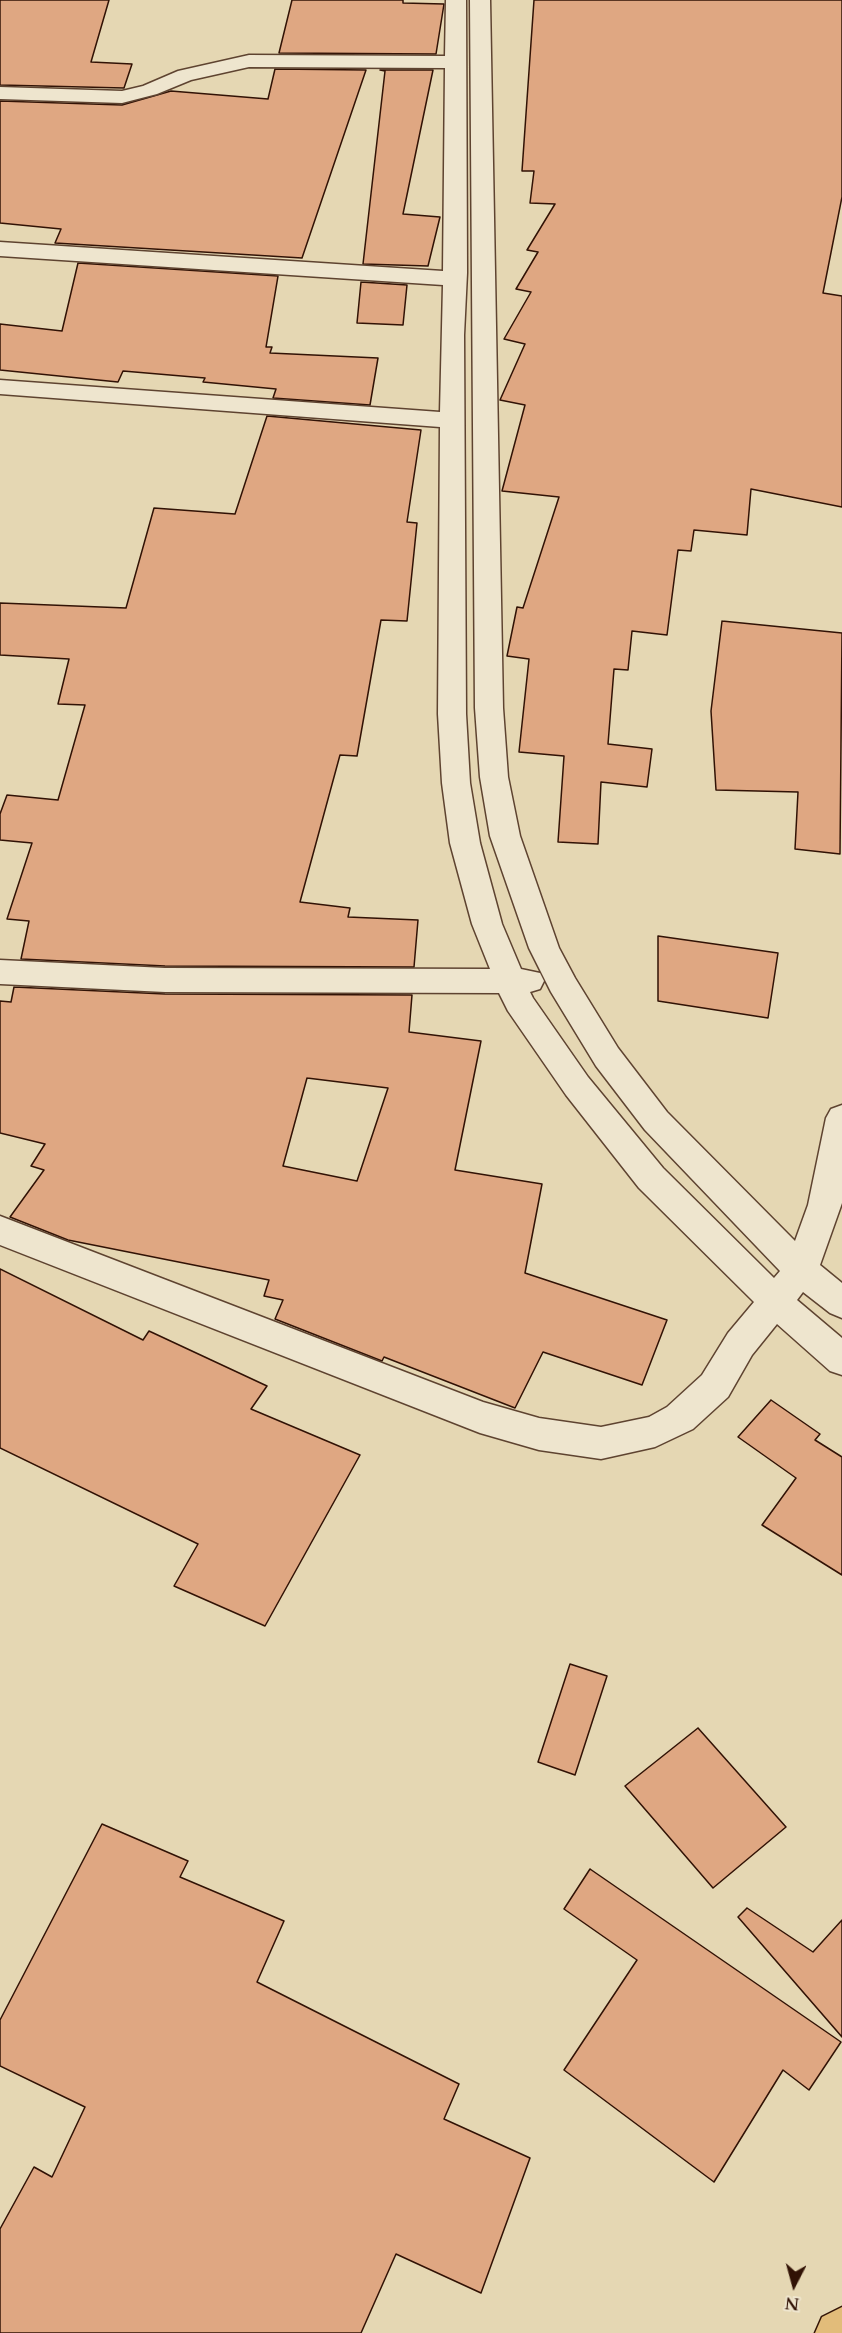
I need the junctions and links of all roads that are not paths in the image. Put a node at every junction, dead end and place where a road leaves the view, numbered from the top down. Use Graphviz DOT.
graph roads {
  1 [pos="456,0"];
  2 [pos="480,0"];
  3 [pos="456,62"];
  4 [pos="0,93"];
  5 [pos="0,249"];
  6 [pos="454,279"];
  7 [pos="0,387"];
  8 [pos="453,420"];
  9 [pos="0,972"];
  10 [pos="508,980"];
  11 [pos="562,984"];
  12 [pos="842,1118"];
  13 [pos="0,1230"];
  14 [pos="801,1269"];
  15 [pos="776,1302"];
  16 [pos="842,1303"];
  17 [pos="842,1360"];
  18 [pos="842,2330"];
  19 [pos="838,2333"];
  1 -- 3 [label="street"];
  2 -- 11 [label="street"];
  3 -- 4 [label="street"];
  3 -- 6 [label="street"];
  5 -- 6 [label="street"];
  6 -- 8 [label="street"];
  7 -- 8 [label="street"];
  8 -- 10 [label="street"];
  9 -- 10 [label="street"];
  10 -- 11 [label="street"];
  10 -- 15 [label="street"];
  11 -- 14 [label="street"];
  12 -- 14 [label="street"];
  13 -- 15 [label="street"];
  14 -- 15 [label="street"];
  14 -- 16 [label="street"];
  15 -- 17 [label="street"];
  18 -- 19 [label="highway"];
}
